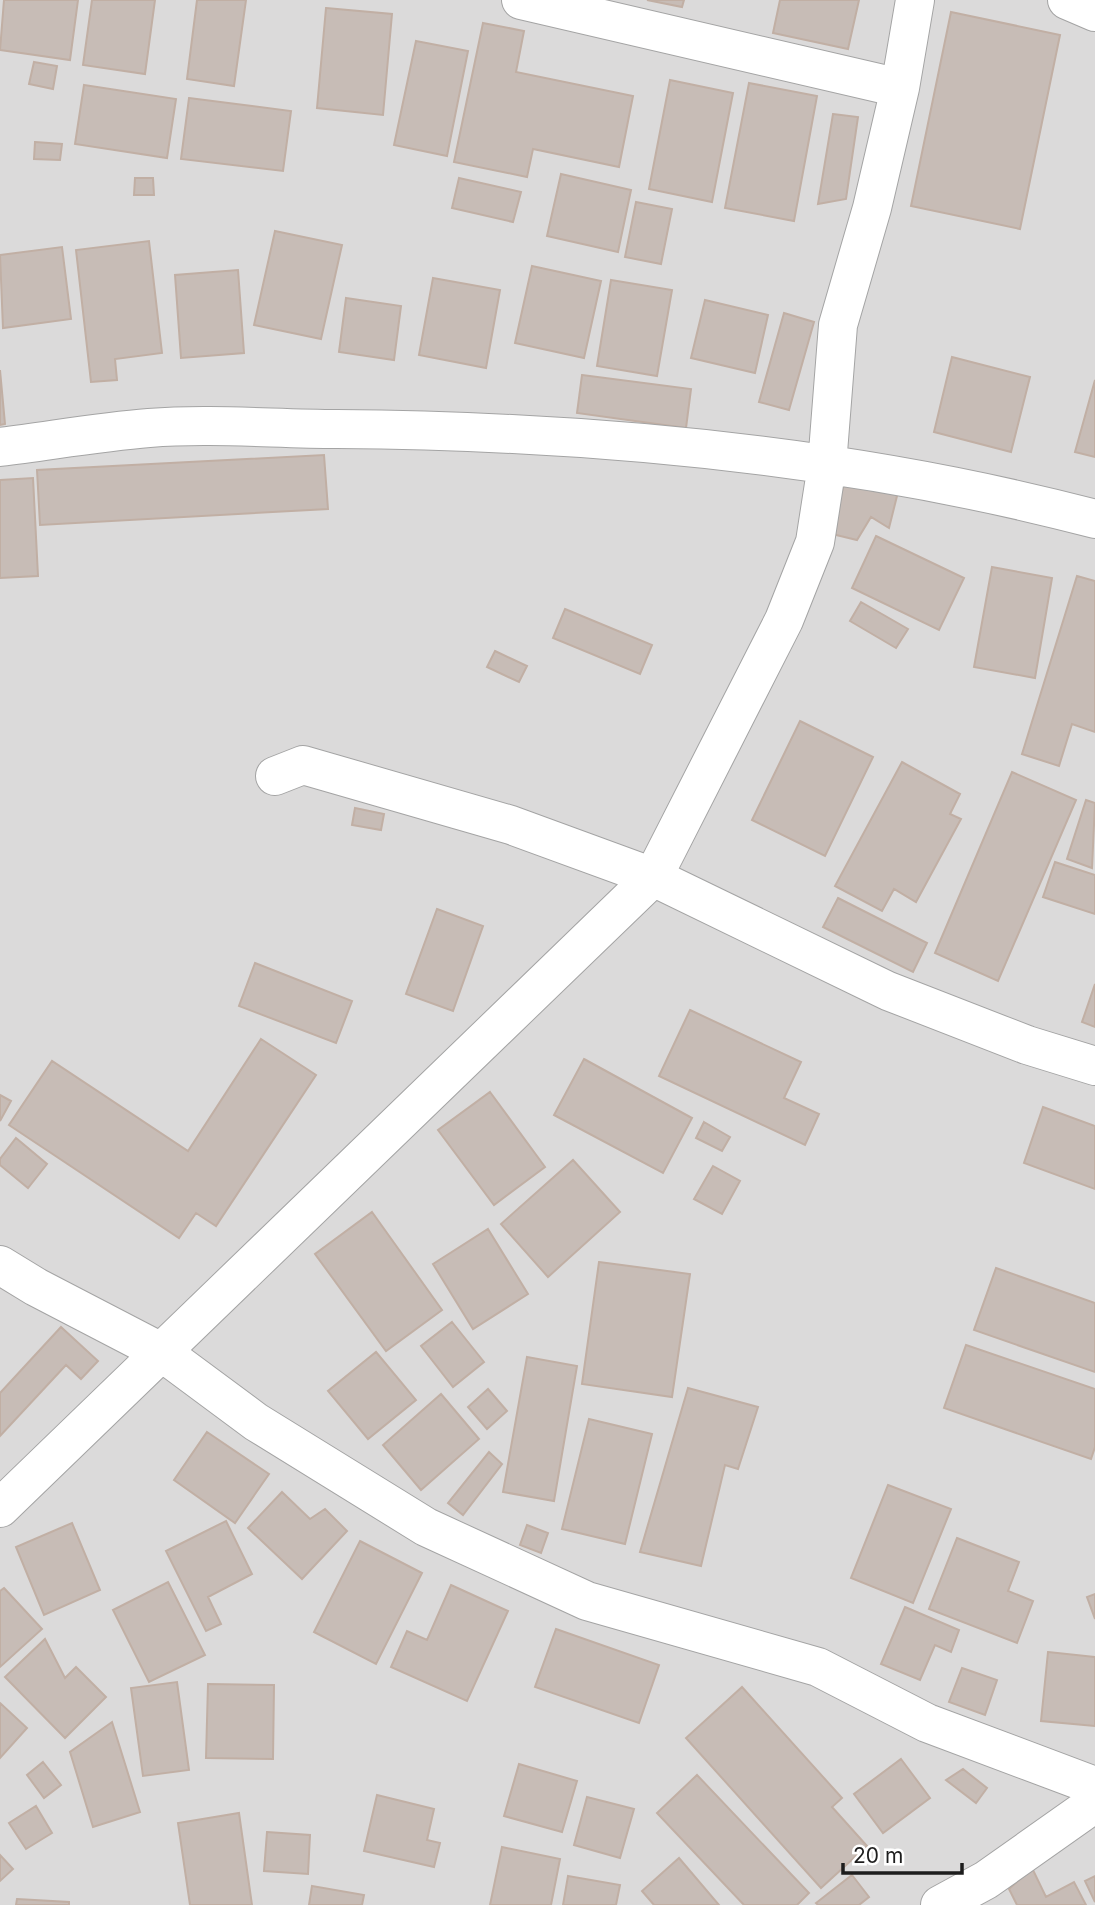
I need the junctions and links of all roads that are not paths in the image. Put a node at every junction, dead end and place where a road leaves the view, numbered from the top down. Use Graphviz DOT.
graph roads {
  1 [pos="521,0"];
  2 [pos="915,0"];
  3 [pos="1067,0"];
  4 [pos="1095,12"];
  5 [pos="900,88"];
  6 [pos="0,447"];
  7 [pos="827,465"];
  8 [pos="1095,519"];
  9 [pos="275,776"];
  10 [pos="653,877"];
  11 [pos="1095,1066"];
  12 [pos="0,1265"];
  13 [pos="163,1353"];
  14 [pos="0,1508"];
  15 [pos="1095,1786"];
  16 [pos="1095,1803"];
  17 [pos="991,1893"];
  18 [pos="940,1905"];
  1 -- 5 [label="street"];
  2 -- 5 [label="street"];
  3 -- 4 [label="street"];
  5 -- 7 [label="street"];
  6 -- 7 [label="street"];
  7 -- 8 [label="street"];
  7 -- 10 [label="street"];
  9 -- 10 [label="street"];
  10 -- 11 [label="street"];
  10 -- 13 [label="street"];
  12 -- 13 [label="street"];
  13 -- 14 [label="street"];
  13 -- 15 [label="street"];
  16 -- 17 [label="street"];
  17 -- 18 [label="street"];
}
